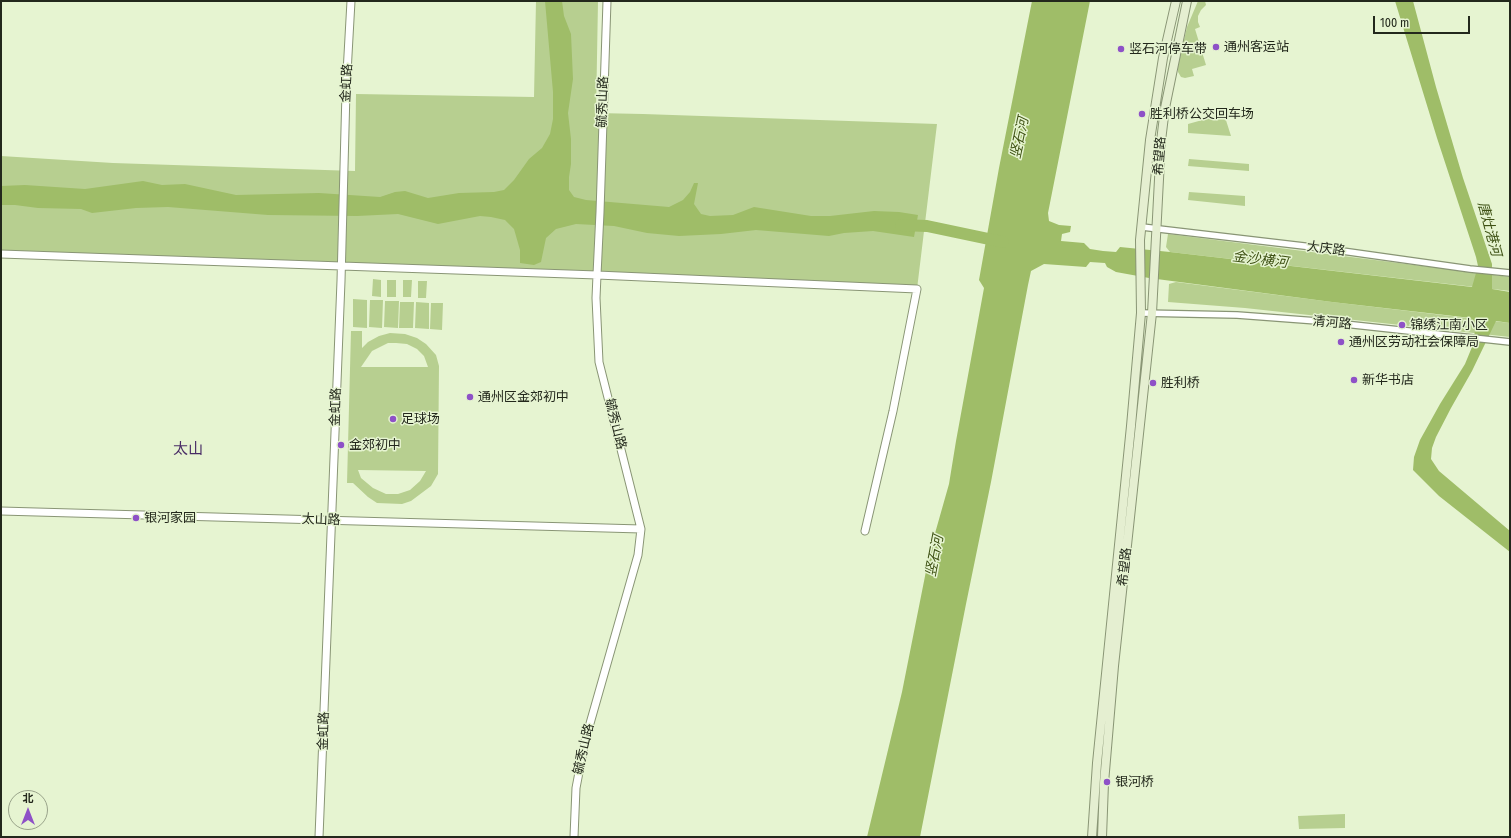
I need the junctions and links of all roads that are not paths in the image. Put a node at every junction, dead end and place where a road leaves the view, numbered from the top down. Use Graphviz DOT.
graph roads {
  1 [pos="351,1"];
  2 [pos="607,1"];
  3 [pos="1176,1"];
  4 [pos="1187,1"];
  5 [pos="1142,227"];
  6 [pos="1156,229"];
  7 [pos="1,254"];
  8 [pos="341,266"];
  9 [pos="1510,272"];
  10 [pos="596,275"];
  11 [pos="1141,313"];
  12 [pos="1152,313"];
  13 [pos="1510,342"];
  14 [pos="1,511"];
  15 [pos="332,521"];
  16 [pos="641,529"];
  17 [pos="865,531"];
  18 [pos="319,837"];
  19 [pos="574,837"];
  20 [pos="1092,837"];
  21 [pos="1102,837"];
  1 -- 8 [label="street, 金虹路"];
  2 -- 10 [label="street, 毓秀山路"];
  3 -- 5 [label="main road, 希望路"];
  4 -- 6 [label="main road, 希望路"];
  5 -- 6 [label="street, 大庆路"];
  5 -- 11 [label="main road, 希望路"];
  6 -- 9 [label="street, 大庆路"];
  6 -- 12 [label="main road, 希望路"];
  7 -- 8 [label="street"];
  8 -- 10 [label="street"];
  8 -- 15 [label="street, 金虹路"];
  10 -- 16 [label="street, 毓秀山路"];
  10 -- 17 [label="street"];
  11 -- 12 [label="street, 清河路"];
  11 -- 20 [label="main road, 希望路"];
  12 -- 13 [label="street, 清河路"];
  12 -- 21 [label="main road, 希望路"];
  14 -- 15 [label="street, 太山路"];
  15 -- 16 [label="street, 太山路"];
  15 -- 18 [label="street, 金虹路"];
  16 -- 19 [label="street, 毓秀山路"];
}
